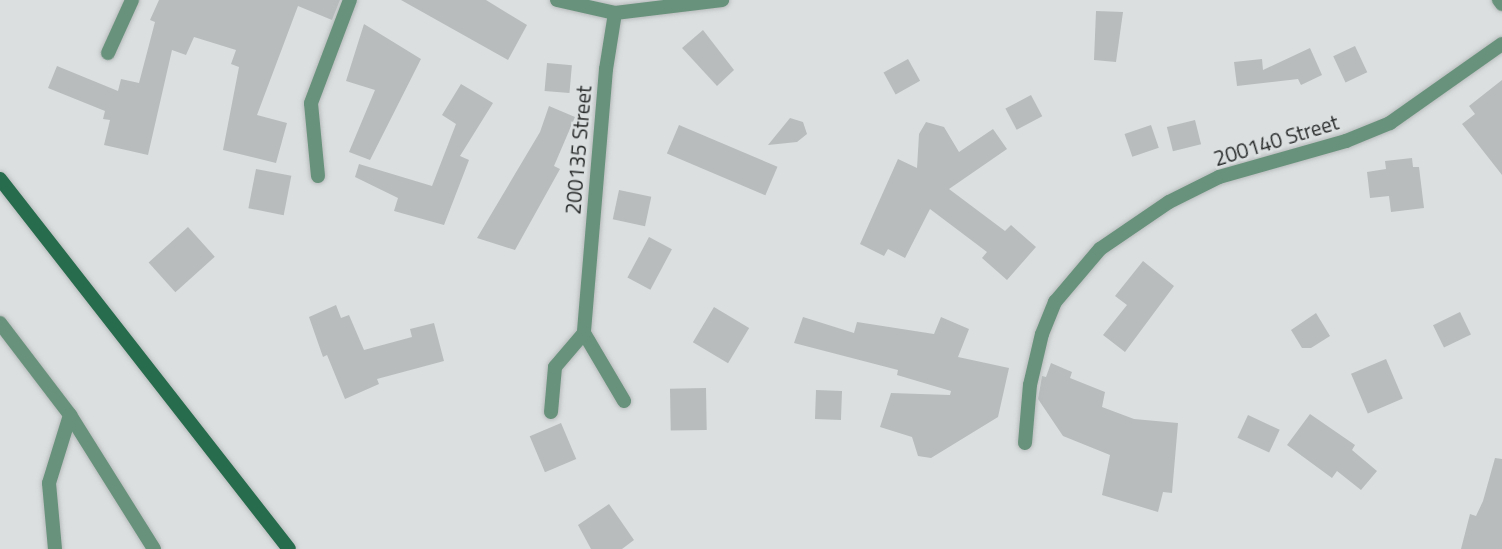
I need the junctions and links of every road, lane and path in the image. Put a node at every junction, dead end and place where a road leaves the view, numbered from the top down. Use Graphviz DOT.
graph roads {
  1 [pos="132,0"];
  2 [pos="350,0"];
  3 [pos="558,0"];
  4 [pos="722,0"];
  5 [pos="615,13"];
  6 [pos="1502,44"];
  7 [pos="108,53"];
  8 [pos="318,176"];
  9 [pos="0,178"];
  10 [pos="0,323"];
  11 [pos="583,333"];
  12 [pos="624,401"];
  13 [pos="551,412"];
  14 [pos="70,415"];
  15 [pos="1025,443"];
  16 [pos="55,549"];
  17 [pos="154,549"];
  18 [pos="289,549"];
  1 -- 7 [label="street"];
  2 -- 8 [label="street"];
  3 -- 5 [label="street"];
  4 -- 5 [label="street"];
  5 -- 11 [label="street, 200135 Street"];
  6 -- 15 [label="street, 200140 Street"];
  9 -- 18 [label="street"];
  10 -- 14 [label="street"];
  11 -- 12 [label="street"];
  11 -- 13 [label="street"];
  14 -- 16 [label="street"];
  14 -- 17 [label="street"];
}
